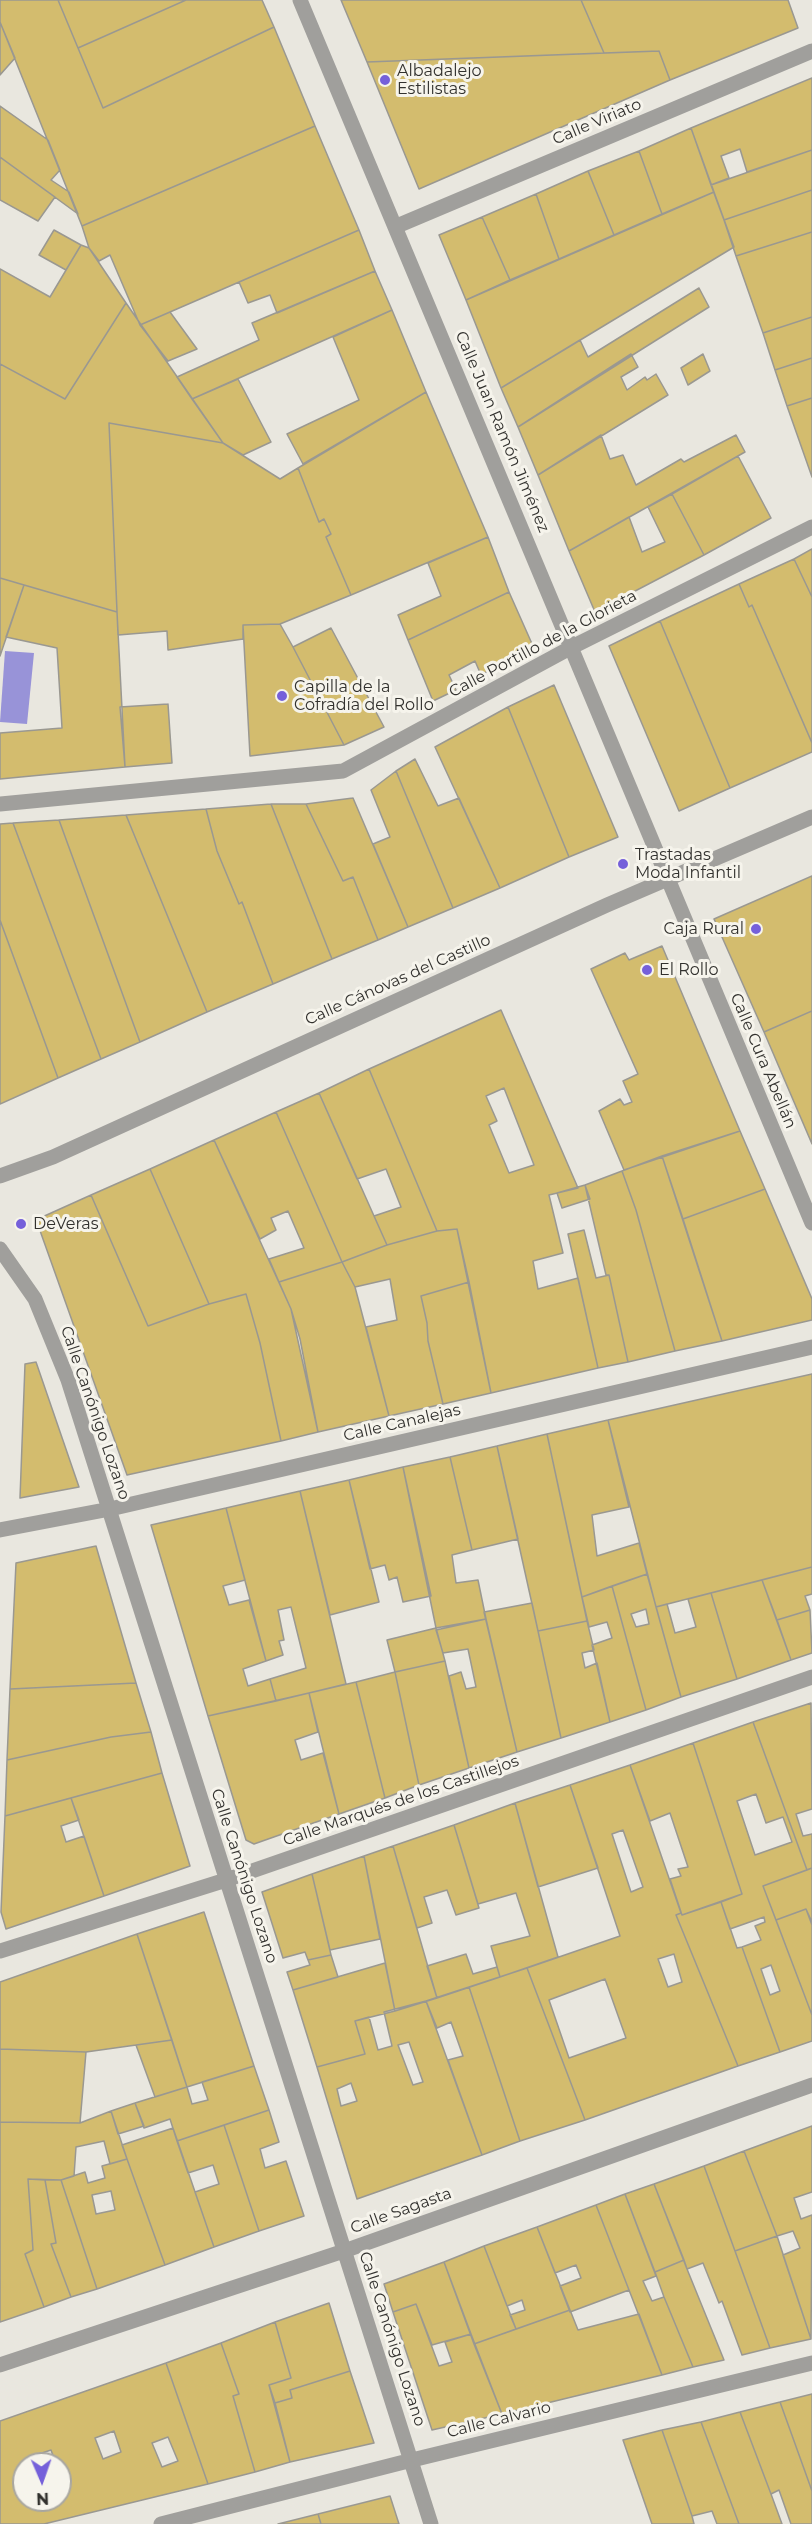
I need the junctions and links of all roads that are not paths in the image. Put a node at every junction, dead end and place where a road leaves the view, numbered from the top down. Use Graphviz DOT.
graph roads {
  1 [pos="300,0"];
  2 [pos="812,51"];
  3 [pos="397,226"];
  4 [pos="812,527"];
  5 [pos="572,647"];
  6 [pos="0,804"];
  7 [pos="812,817"];
  8 [pos="668,879"];
  9 [pos="0,1176"];
  10 [pos="812,1223"];
  11 [pos="0,1249"];
  12 [pos="812,1347"];
  13 [pos="110,1509"];
  14 [pos="0,1530"];
  15 [pos="812,1677"];
  16 [pos="226,1880"];
  17 [pos="0,1951"];
  18 [pos="812,2085"];
  19 [pos="344,2251"];
  20 [pos="812,2363"];
  21 [pos="0,2365"];
  22 [pos="412,2460"];
  23 [pos="161,2524"];
  24 [pos="431,2524"];
  1 -- 3 [label="street, Calle Juan Ramón Jiménez"];
  2 -- 3 [label="street, Calle Viriato"];
  3 -- 5 [label="street, Calle Juan Ramón Jiménez"];
  4 -- 5 [label="street, Calle Portillo de la Glorieta"];
  5 -- 6 [label="street, Calle Portillo de la Glorieta"];
  5 -- 8 [label="street, Calle Juan Ramón Jiménez"];
  7 -- 8 [label="street, Calle Cánovas del Castillo"];
  8 -- 9 [label="street, Calle Cánovas del Castillo"];
  8 -- 10 [label="street, Calle Cura Abellán"];
  11 -- 13 [label="street, Calle Canónigo Lozano"];
  12 -- 13 [label="street, Calle Canalejas"];
  13 -- 14 [label="street, Calle Canalejas"];
  13 -- 16 [label="street, Calle Canónigo Lozano"];
  15 -- 16 [label="street, Calle Marqués de los Castillejos"];
  16 -- 17 [label="street, Calle Marqués de los Castillejos"];
  16 -- 19 [label="street, Calle Canónigo Lozano"];
  18 -- 19 [label="street, Calle Sagasta"];
  19 -- 21 [label="street, Calle Sagasta"];
  19 -- 22 [label="street, Calle Canónigo Lozano"];
  20 -- 22 [label="street, Calle Calvario"];
  22 -- 23 [label="street, Calle Calvario"];
  22 -- 24 [label="street, Calle Canónigo Lozano"];
}
